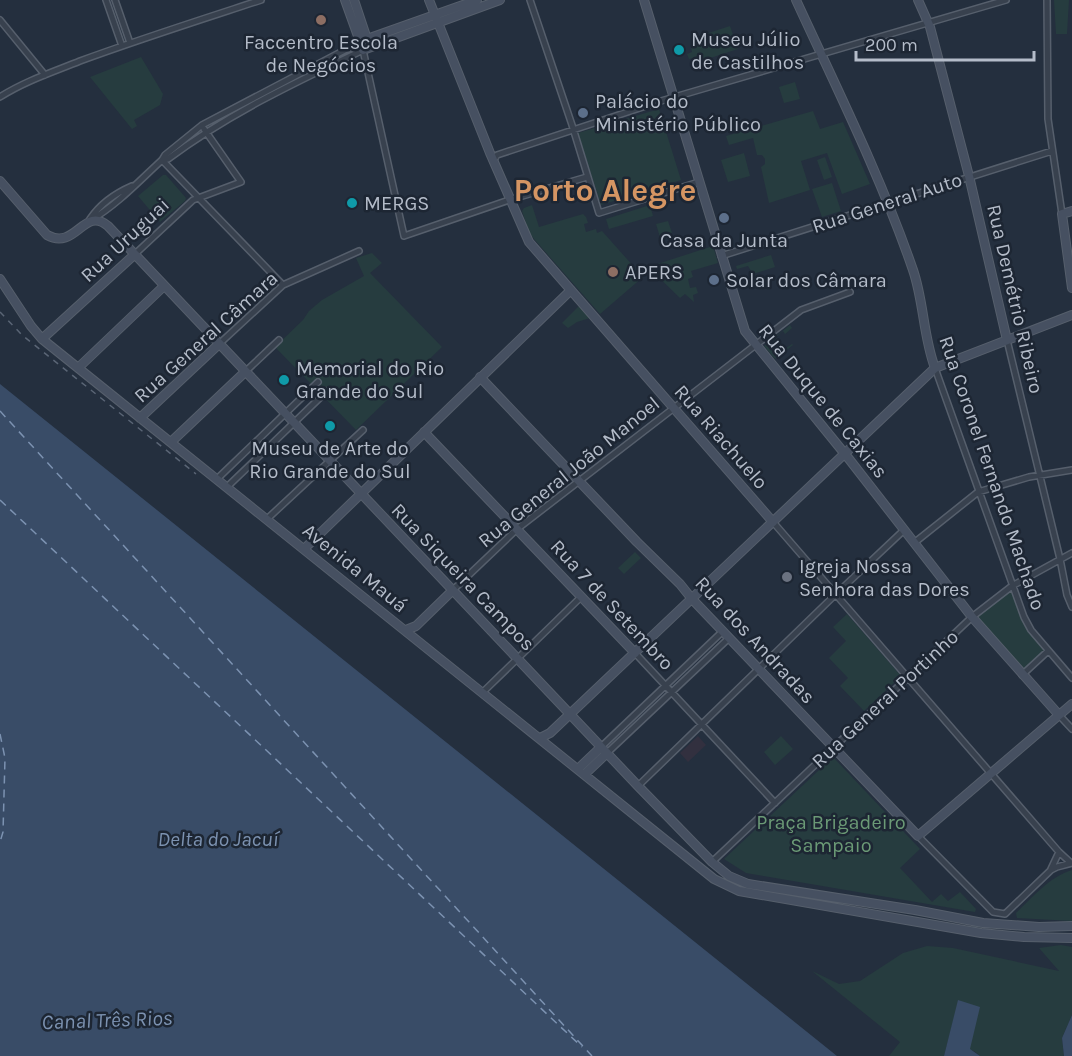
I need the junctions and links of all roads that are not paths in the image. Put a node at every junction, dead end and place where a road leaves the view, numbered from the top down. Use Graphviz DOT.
graph roads {
  1 [pos="106,0"];
  2 [pos="115,0"];
  3 [pos="261,0"];
  4 [pos="345,0"];
  5 [pos="354,0"];
  6 [pos="429,0"];
  7 [pos="477,0"];
  8 [pos="500,0"];
  9 [pos="530,0"];
  10 [pos="644,0"];
  11 [pos="796,0"];
  12 [pos="918,0"];
  13 [pos="1006,0"];
  14 [pos="1047,0"];
  15 [pos="241,3"];
  16 [pos="436,18"];
  17 [pos="0,20"];
  18 [pos="928,22"];
  19 [pos="130,43"];
  20 [pos="363,44"];
  21 [pos="122,46"];
  22 [pos="821,54"];
  23 [pos="296,74"];
  24 [pos="45,75"];
  25 [pos="300,80"];
  26 [pos="263,92"];
  27 [pos="0,97"];
  28 [pos="673,97"];
  29 [pos="267,98"];
  30 [pos="202,125"];
  31 [pos="573,129"];
  32 [pos="206,131"];
  33 [pos="1052,151"];
  34 [pos="162,160"];
  35 [pos="493,160"];
  36 [pos="969,176"];
  37 [pos="587,177"];
  38 [pos="0,181"];
  39 [pos="699,182"];
  40 [pos="200,198"];
  41 [pos="509,200"];
  42 [pos="889,204"];
  43 [pos="1072,211"];
  44 [pos="1066,219"];
  45 [pos="87,222"];
  46 [pos="359,251"];
  47 [pos="134,255"];
  48 [pos="721,256"];
  49 [pos="0,279"];
  50 [pos="283,285"];
  51 [pos="164,286"];
  52 [pos="1072,288"];
  53 [pos="571,290"];
  54 [pos="850,292"];
  55 [pos="1072,315"];
  56 [pos="42,339"];
  57 [pos="279,340"];
  58 [pos="1007,340"];
  59 [pos="219,344"];
  60 [pos="756,346"];
  61 [pos="78,368"];
  62 [pos="935,368"];
  63 [pos="245,372"];
  64 [pos="480,377"];
  65 [pos="318,382"];
  66 [pos="327,391"];
  67 [pos="308,393"];
  68 [pos="316,402"];
  69 [pos="297,403"];
  70 [pos="674,409"];
  71 [pos="306,412"];
  72 [pos="285,414"];
  73 [pos="141,418"];
  74 [pos="294,423"];
  75 [pos="363,430"];
  76 [pos="424,432"];
  77 [pos="171,442"];
  78 [pos="845,454"];
  79 [pos="330,461"];
  80 [pos="1072,470"];
  81 [pos="1040,475"];
  82 [pos="217,479"];
  83 [pos="579,481"];
  84 [pos="227,487"];
  85 [pos="978,492"];
  86 [pos="361,494"];
  87 [pos="267,519"];
  88 [pos="773,522"];
  89 [pos="517,529"];
  90 [pos="904,530"];
  91 [pos="914,543"];
  92 [pos="304,549"];
  93 [pos="1072,553"];
  94 [pos="1060,559"];
  95 [pos="1012,586"];
  96 [pos="453,590"];
  97 [pos="836,594"];
  98 [pos="581,597"];
  99 [pos="692,599"];
  100 [pos="1072,607"];
  101 [pos="972,617"];
  102 [pos="406,630"];
  103 [pos="726,634"];
  104 [pos="1048,651"];
  105 [pos="635,653"];
  106 [pos="518,658"];
  107 [pos="694,659"];
  108 [pos="700,666"];
  109 [pos="759,670"];
  110 [pos="1022,675"];
  111 [pos="909,676"];
  112 [pos="1072,678"];
  113 [pos="665,686"];
  114 [pos="483,692"];
  115 [pos="671,692"];
  116 [pos="1072,704"];
  117 [pos="638,712"];
  118 [pos="570,714"];
  119 [pos="1059,715"];
  120 [pos="644,718"];
  121 [pos="624,725"];
  122 [pos="702,725"];
  123 [pos="1072,729"];
  124 [pos="630,731"];
  125 [pos="540,738"];
  126 [pos="833,748"];
  127 [pos="604,750"];
  128 [pos="582,772"];
  129 [pos="992,774"];
  130 [pos="638,786"];
  131 [pos="775,802"];
  132 [pos="918,836"];
  133 [pos="1059,852"];
  134 [pos="712,862"];
  135 [pos="1071,863"];
  136 [pos="1050,870"];
  137 [pos="1072,926"];
  138 [pos="1072,938"];
  1 -- 21 [label="street"];
  2 -- 19 [label="street"];
  3 -- 15 [label="street"];
  4 -- 20 [label="street"];
  5 -- 20 [label="street"];
  6 -- 16 [label="street, Rua Riachuelo"];
  7 -- 16 [label="street"];
  8 -- 16 [label="street"];
  9 -- 31 [label="street"];
  10 -- 28 [label="street, Rua Duque de Caxias"];
  11 -- 22 [label="street, Rua Coronel Fernando Machado"];
  12 -- 18 [label="street, Rua Demétrio Ribeiro"];
  13 -- 18 [label="street"];
  14 -- 33 [label="street"];
  15 -- 19 [label="street"];
  16 -- 20 [label="street"];
  16 -- 35 [label="street, Rua Riachuelo"];
  17 -- 24 [label="street"];
  18 -- 22 [label="street"];
  18 -- 36 [label="street, Rua Demétrio Ribeiro"];
  19 -- 21 [label="street"];
  20 -- 23 [label="street"];
  20 -- 25 [label="street"];
  20 -- 41 [label="street"];
  21 -- 24 [label="street"];
  22 -- 28 [label="street"];
  22 -- 42 [label="street, Rua Coronel Fernando Machado"];
  23 -- 25 [label="street"];
  23 -- 26 [label="street"];
  24 -- 27 [label="street"];
  25 -- 29 [label="street"];
  26 -- 29 [label="street"];
  26 -- 30 [label="street"];
  28 -- 31 [label="street"];
  28 -- 39 [label="street, Rua Duque de Caxias"];
  29 -- 32 [label="street"];
  30 -- 32 [label="street"];
  30 -- 34 [label="street"];
  31 -- 35 [label="street"];
  31 -- 37 [label="street"];
  32 -- 34 [label="street"];
  32 -- 40 [label="street, Rua Uruguai"];
  33 -- 36 [label="street, Rua General Auto"];
  33 -- 44 [label="street"];
  34 -- 40 [label="street"];
  34 -- 45 [label="street"];
  35 -- 41 [label="street, Rua Riachuelo"];
  36 -- 42 [label="street, Rua General Auto"];
  36 -- 58 [label="street, Rua Demétrio Ribeiro"];
  37 -- 39 [label="street"];
  37 -- 41 [label="street"];
  38 -- 45 [label="street"];
  39 -- 48 [label="street, Rua Duque de Caxias"];
  40 -- 47 [label="street, Rua Uruguai"];
  40 -- 50 [label="street"];
  41 -- 53 [label="street, Rua Riachuelo"];
  42 -- 48 [label="street, Rua General Auto"];
  42 -- 62 [label="street, Rua Coronel Fernando Machado"];
  43 -- 44 [label="street"];
  44 -- 52 [label="street"];
  45 -- 47 [label="street, Rua Siqueira Campos"];
  46 -- 50 [label="street, Rua General Câmara"];
  47 -- 51 [label="street, Rua Siqueira Campos"];
  47 -- 56 [label="street, Rua Uruguai"];
  48 -- 60 [label="street, Rua Duque de Caxias"];
  49 -- 56 [label="street, Avenida Mauá"];
  50 -- 59 [label="street, Rua General Câmara"];
  51 -- 59 [label="street, Rua Siqueira Campos"];
  51 -- 61 [label="street"];
  53 -- 64 [label="street"];
  53 -- 70 [label="street, Rua Riachuelo"];
  54 -- 60 [label="street, Rua General João Manoel"];
  55 -- 58 [label="street"];
  56 -- 61 [label="street, Avenida Mauá"];
  57 -- 63 [label="street"];
  58 -- 62 [label="street"];
  58 -- 81 [label="street, Rua Demétrio Ribeiro"];
  59 -- 63 [label="street, Rua Siqueira Campos"];
  59 -- 73 [label="street, Rua General Câmara"];
  60 -- 70 [label="street, Rua General João Manoel"];
  60 -- 78 [label="street, Rua Duque de Caxias"];
  61 -- 73 [label="street, Avenida Mauá"];
  62 -- 78 [label="street"];
  62 -- 85 [label="street, Rua Coronel Fernando Machado"];
  63 -- 72 [label="street, Rua Siqueira Campos"];
  63 -- 77 [label="street"];
  64 -- 76 [label="street"];
  64 -- 83 [label="street, Rua dos Andradas"];
  65 -- 67 [label="street"];
  66 -- 68 [label="street"];
  67 -- 68 [label="street"];
  67 -- 69 [label="street"];
  68 -- 71 [label="street"];
  69 -- 71 [label="street"];
  69 -- 72 [label="street"];
  70 -- 83 [label="street, Rua General João Manoel"];
  70 -- 88 [label="street, Rua Riachuelo"];
  71 -- 74 [label="street"];
  72 -- 74 [label="street, Rua Siqueira Campos"];
  72 -- 82 [label="street"];
  73 -- 77 [label="street, Avenida Mauá"];
  74 -- 79 [label="street, Rua Siqueira Campos"];
  74 -- 84 [label="street"];
  75 -- 79 [label="street"];
  76 -- 86 [label="street"];
  76 -- 89 [label="street, Rua 7 de Setembro"];
  77 -- 82 [label="street, Avenida Mauá"];
  78 -- 88 [label="street"];
  78 -- 90 [label="street, Rua Duque de Caxias"];
  79 -- 86 [label="street, Rua Siqueira Campos"];
  79 -- 87 [label="street"];
  80 -- 81 [label="street"];
  81 -- 85 [label="street"];
  81 -- 94 [label="street, Rua Demétrio Ribeiro"];
  82 -- 84 [label="street, Avenida Mauá"];
  83 -- 89 [label="street, Rua General João Manoel"];
  83 -- 99 [label="street, Rua dos Andradas"];
  84 -- 87 [label="street, Avenida Mauá"];
  85 -- 91 [label="street"];
  85 -- 95 [label="street, Rua Coronel Fernando Machado"];
  86 -- 92 [label="street"];
  86 -- 96 [label="street, Rua Siqueira Campos"];
  87 -- 92 [label="street, Avenida Mauá"];
  88 -- 97 [label="street, Rua Riachuelo"];
  88 -- 99 [label="street"];
  89 -- 96 [label="street, Rua General João Manoel"];
  89 -- 98 [label="street, Rua 7 de Setembro"];
  90 -- 91 [label="street, Rua Duque de Caxias"];
  90 -- 97 [label="street"];
  91 -- 101 [label="street, Rua Duque de Caxias"];
  92 -- 102 [label="street, Avenida Mauá"];
  93 -- 94 [label="street, Rua General Portinho"];
  94 -- 95 [label="street, Rua General Portinho"];
  94 -- 100 [label="street, Rua Demétrio Ribeiro"];
  95 -- 101 [label="street, Rua General Portinho"];
  95 -- 104 [label="street, Rua Coronel Fernando Machado"];
  96 -- 102 [label="street, Rua General João Manoel"];
  96 -- 106 [label="street, Rua Siqueira Campos"];
  97 -- 109 [label="street"];
  97 -- 111 [label="street, Rua Riachuelo"];
  98 -- 105 [label="street, Rua 7 de Setembro"];
  98 -- 106 [label="street"];
  99 -- 103 [label="street, Rua dos Andradas"];
  99 -- 105 [label="street"];
  101 -- 110 [label="street, Rua Duque de Caxias"];
  101 -- 111 [label="street, Rua General Portinho"];
  102 -- 114 [label="street, Avenida Mauá"];
  103 -- 107 [label="street"];
  103 -- 108 [label="street"];
  103 -- 109 [label="street, Rua dos Andradas"];
  104 -- 110 [label="street"];
  104 -- 112 [label="street, Rua Coronel Fernando Machado"];
  105 -- 113 [label="street, Rua 7 de Setembro"];
  105 -- 118 [label="street"];
  106 -- 114 [label="street"];
  106 -- 118 [label="street, Rua Siqueira Campos"];
  107 -- 108 [label="street"];
  107 -- 113 [label="street"];
  108 -- 115 [label="street"];
  109 -- 122 [label="street"];
  109 -- 126 [label="street, Rua dos Andradas"];
  110 -- 119 [label="street, Rua Duque de Caxias"];
  111 -- 126 [label="street, Rua General Portinho"];
  111 -- 129 [label="street, Rua Riachuelo"];
  113 -- 115 [label="street, Rua 7 de Setembro"];
  113 -- 117 [label="street"];
  114 -- 125 [label="street, Avenida Mauá"];
  115 -- 120 [label="street"];
  115 -- 122 [label="street, Rua 7 de Setembro"];
  116 -- 119 [label="street"];
  117 -- 120 [label="street"];
  117 -- 121 [label="street"];
  118 -- 125 [label="street"];
  118 -- 127 [label="street, Rua Siqueira Campos"];
  119 -- 123 [label="street, Rua Duque de Caxias"];
  119 -- 129 [label="street"];
  120 -- 124 [label="street"];
  121 -- 124 [label="street"];
  121 -- 127 [label="street"];
  122 -- 130 [label="street"];
  122 -- 131 [label="street, Rua 7 de Setembro"];
  124 -- 127 [label="street"];
  125 -- 128 [label="street, Avenida Mauá"];
  126 -- 131 [label="street, Rua General Portinho"];
  126 -- 132 [label="street, Rua dos Andradas"];
  127 -- 128 [label="street"];
  127 -- 130 [label="street, Rua Siqueira Campos"];
  128 -- 138 [label="street, Avenida Mauá"];
  129 -- 132 [label="street"];
  129 -- 133 [label="street, Rua Riachuelo"];
  130 -- 134 [label="street, Rua Siqueira Campos"];
  131 -- 134 [label="street, Rua General Portinho"];
  132 -- 136 [label="street, Rua dos Andradas"];
  133 -- 135 [label="street, Rua Riachuelo"];
  133 -- 136 [label="street"];
  134 -- 137 [label="street, Rua Siqueira Campos"];
  135 -- 136 [label="street"];
}
